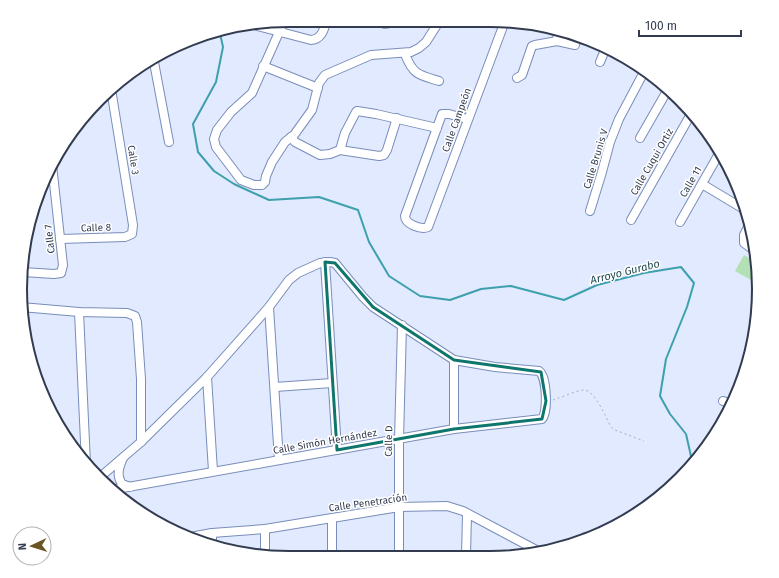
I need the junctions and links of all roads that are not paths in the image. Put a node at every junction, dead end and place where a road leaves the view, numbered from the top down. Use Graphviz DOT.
graph roads {
  1 [pos="281,27"];
  2 [pos="324,27"];
  3 [pos="436,27"];
  4 [pos="268,28"];
  5 [pos="502,28"];
  6 [pos="280,31"];
  7 [pos="557,36"];
  8 [pos="557,41"];
  9 [pos="575,46"];
  10 [pos="604,53"];
  11 [pos="405,54"];
  12 [pos="600,62"];
  13 [pos="154,64"];
  14 [pos="263,66"];
  15 [pos="642,76"];
  16 [pos="518,78"];
  17 [pos="439,81"];
  18 [pos="318,88"];
  19 [pos="665,94"];
  20 [pos="112,96"];
  21 [pos="397,118"];
  22 [pos="689,118"];
  23 [pos="467,119"];
  24 [pos="437,128"];
  25 [pos="291,137"];
  26 [pos="640,138"];
  27 [pos="170,142"];
  28 [pos="340,150"];
  29 [pos="717,158"];
  30 [pos="53,175"];
  31 [pos="702,184"];
  32 [pos="738,206"];
  33 [pos="590,211"];
  34 [pos="631,220"];
  35 [pos="680,222"];
  36 [pos="746,232"];
  37 [pos="132,234"];
  38 [pos="60,239"];
  39 [pos="749,247"];
  40 [pos="325,262"];
  41 [pos="28,272"];
  42 [pos="269,307"];
  43 [pos="28,308"];
  44 [pos="79,312"];
  45 [pos="402,325"];
  46 [pos="454,360"];
  47 [pos="207,377"];
  48 [pos="332,383"];
  49 [pos="275,387"];
  50 [pos="723,401"];
  51 [pos="726,402"];
  52 [pos="454,429"];
  53 [pos="399,440"];
  54 [pos="141,442"];
  55 [pos="337,450"];
  56 [pos="86,454"];
  57 [pos="123,457"];
  58 [pos="279,460"];
  59 [pos="213,471"];
  60 [pos="104,474"];
  61 [pos="130,486"];
  62 [pos="119,488"];
  63 [pos="399,507"];
  64 [pos="467,514"];
  65 [pos="332,519"];
  66 [pos="265,529"];
  67 [pos="212,533"];
  68 [pos="200,535"];
  69 [pos="212,539"];
  70 [pos="532,548"];
  71 [pos="265,550"];
  72 [pos="332,551"];
  73 [pos="399,551"];
  74 [pos="466,551"];
  1 -- 6 [label="street"];
  2 -- 6 [label="street"];
  3 -- 11 [label="street"];
  4 -- 6 [label="street"];
  5 -- 23 [label="street, Calle Campeón"];
  6 -- 14 [label="street"];
  7 -- 8 [label="street"];
  8 -- 9 [label="street"];
  8 -- 16 [label="street"];
  10 -- 12 [label="street"];
  11 -- 17 [label="street"];
  11 -- 18 [label="street"];
  13 -- 27 [label="street"];
  14 -- 18 [label="street"];
  14 -- 25 [label="street"];
  15 -- 33 [label="street, Calle Brunis V"];
  18 -- 25 [label="street"];
  19 -- 26 [label="street"];
  20 -- 37 [label="street, Calle 3"];
  21 -- 24 [label="street"];
  21 -- 28 [label="street"];
  21 -- 28 [label="street"];
  22 -- 34 [label="street, Calle Cuqui Ortiz"];
  23 -- 24 [label="street"];
  23 -- 24 [label="street, Calle Campeón"];
  25 -- 28 [label="street"];
  29 -- 31 [label="street, Calle 11"];
  30 -- 38 [label="street, Calle 7"];
  31 -- 32 [label="street"];
  31 -- 35 [label="street, Calle 11"];
  36 -- 39 [label="street"];
  37 -- 38 [label="street, Calle 8"];
  38 -- 41 [label="street, Calle 7"];
  40 -- 42 [label="street"];
  40 -- 45 [label="street"];
  40 -- 48 [label="street"];
  42 -- 47 [label="street"];
  42 -- 49 [label="street"];
  43 -- 44 [label="street"];
  44 -- 54 [label="street"];
  44 -- 56 [label="street"];
  45 -- 46 [label="street"];
  45 -- 53 [label="street, Calle D"];
  46 -- 52 [label="street"];
  46 -- 52 [label="street, Calle Simón Hernández"];
  47 -- 54 [label="street"];
  47 -- 59 [label="street"];
  48 -- 49 [label="street"];
  48 -- 55 [label="street"];
  49 -- 58 [label="street"];
  50 -- 51 [label="street"];
  52 -- 53 [label="street, Calle Simón Hernández"];
  53 -- 55 [label="street, Calle Simón Hernández"];
  53 -- 63 [label="street, Calle D"];
  54 -- 57 [label="street"];
  55 -- 58 [label="street, Calle Simón Hernández"];
  57 -- 60 [label="street"];
  57 -- 61 [label="street"];
  58 -- 59 [label="street, Calle Simón Hernández"];
  59 -- 61 [label="street, Calle Simón Hernández"];
  61 -- 62 [label="street, Calle Simón Hernández"];
  63 -- 64 [label="street, Calle Penetración"];
  63 -- 65 [label="street, Calle Penetración"];
  63 -- 73 [label="street, Calle D"];
  64 -- 70 [label="street, Calle Penetración"];
  64 -- 74 [label="street"];
  65 -- 66 [label="street, Calle Penetración"];
  65 -- 72 [label="street"];
  66 -- 67 [label="street, Calle Penetración"];
  66 -- 71 [label="street"];
  67 -- 68 [label="street, Calle Penetración"];
  67 -- 69 [label="street"];
}
